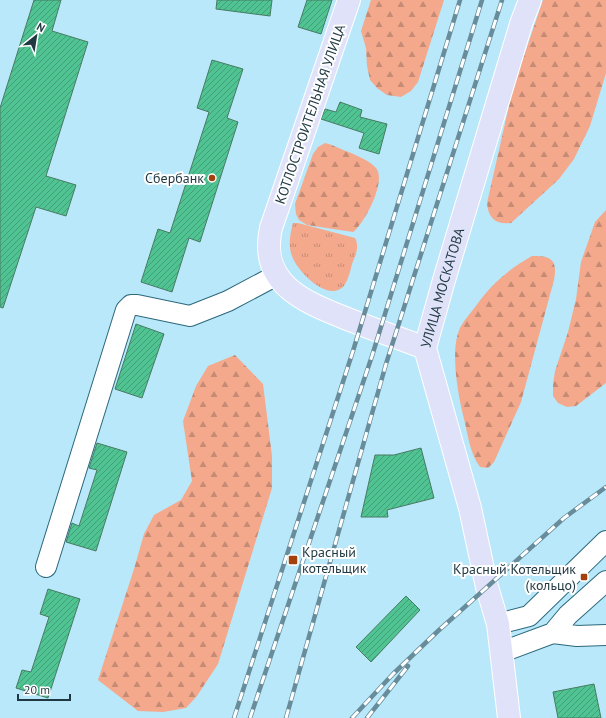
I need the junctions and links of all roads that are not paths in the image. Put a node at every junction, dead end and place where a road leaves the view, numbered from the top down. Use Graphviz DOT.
graph roads {
  1 [pos="349,0"];
  2 [pos="530,0"];
  3 [pos="277,275"];
  4 [pos="426,348"];
  5 [pos="606,541"];
  6 [pos="46,567"];
  7 [pos="606,581"];
  8 [pos="498,624"];
  9 [pos="553,633"];
  10 [pos="606,635"];
  11 [pos="502,652"];
  12 [pos="509,718"];
  1 -- 3 [label="main road, КОТЛОСТРОИТЕЛЬНАЯ УЛИЦА"];
  2 -- 4 [label="main road, УЛИЦА МОСКАТОВА"];
  3 -- 4 [label="main road"];
  3 -- 6 [label="street"];
  4 -- 8 [label="main road, УЛИЦА МОСКАТОВА"];
  5 -- 8 [label="street"];
  7 -- 9 [label="street"];
  8 -- 11 [label="main road, УЛИЦА МОСКАТОВА"];
  9 -- 10 [label="street"];
  9 -- 11 [label="street"];
  11 -- 12 [label="main road, УЛИЦА МОСКАТОВА"];
}
